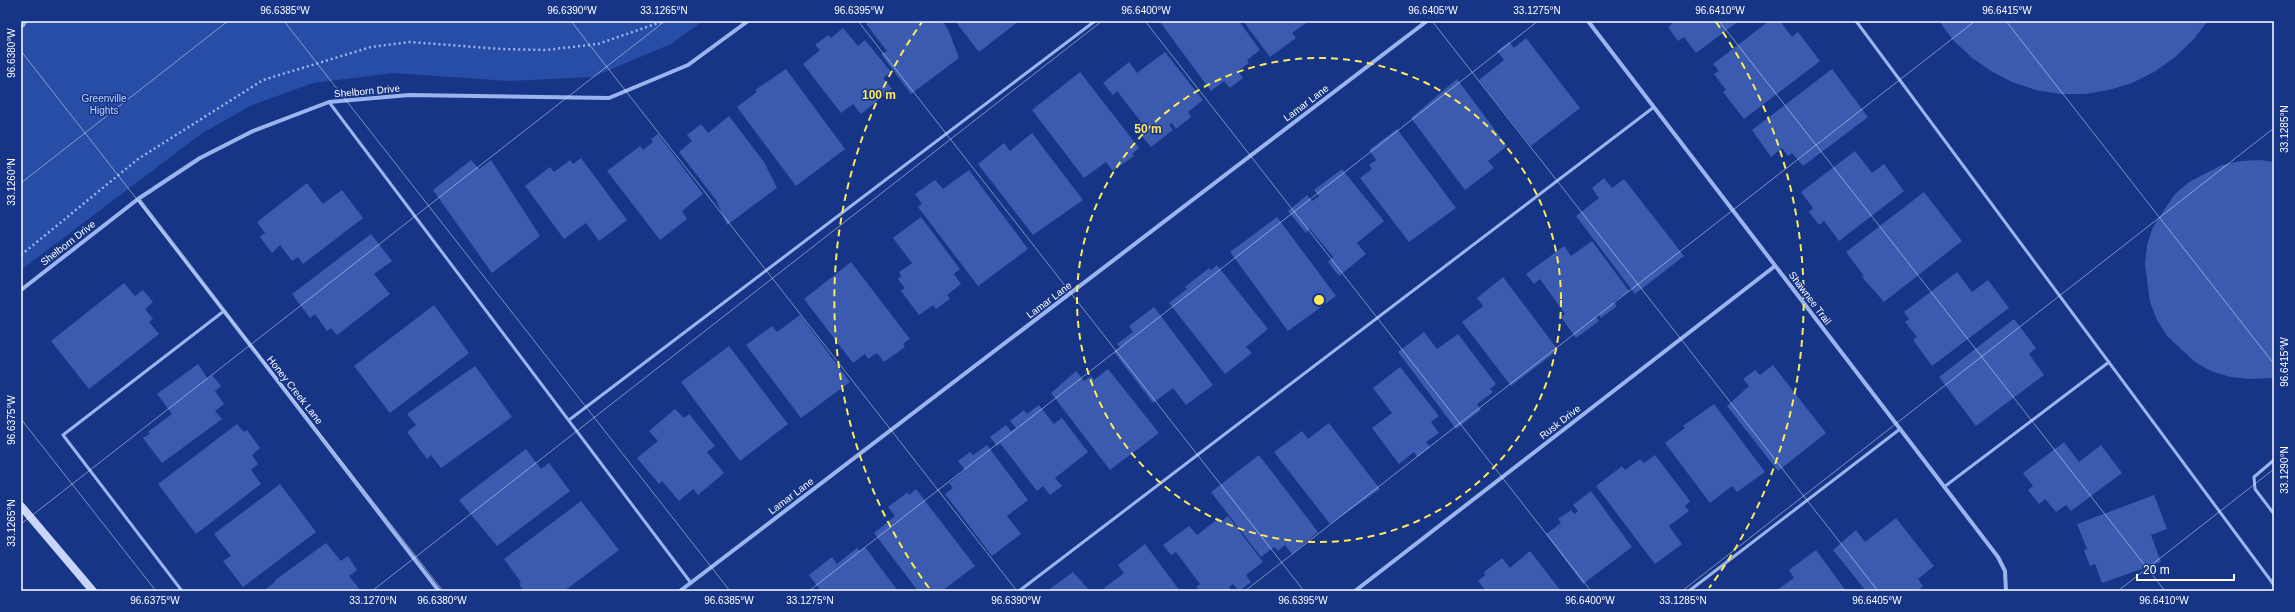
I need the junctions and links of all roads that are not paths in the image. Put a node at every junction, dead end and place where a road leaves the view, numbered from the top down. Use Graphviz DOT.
graph roads {
  1 [pos="748,21"];
  2 [pos="1094,21"];
  3 [pos="1428,21"];
  4 [pos="1588,21"];
  5 [pos="1856,21"];
  6 [pos="329,102"];
  7 [pos="1654,107"];
  8 [pos="138,199"];
  9 [pos="1775,266"];
  10 [pos="21,290"];
  11 [pos="224,311"];
  12 [pos="2109,362"];
  13 [pos="569,420"];
  14 [pos="1900,429"];
  15 [pos="2274,460"];
  16 [pos="1944,487"];
  17 [pos="21,506"];
  18 [pos="2274,514"];
  19 [pos="691,583"];
  20 [pos="2274,585"];
  21 [pos="93,591"];
  22 [pos="182,591"];
  23 [pos="439,591"];
  24 [pos="680,591"];
  25 [pos="1019,591"];
  26 [pos="1355,591"];
  27 [pos="1688,591"];
  28 [pos="2006,591"];
  1 -- 6 [label="street, Shelborn Drive"];
  2 -- 13 [label="lane"];
  3 -- 19 [label="street, Lamar Lane"];
  4 -- 7 [label="street, Shawnee Trail"];
  5 -- 12 [label="lane"];
  6 -- 8 [label="street, Shelborn Drive"];
  6 -- 13 [label="lane"];
  7 -- 9 [label="street, Shawnee Trail"];
  7 -- 25 [label="lane"];
  8 -- 10 [label="street, Shelborn Drive"];
  8 -- 11 [label="street, Honey Creek Lane"];
  9 -- 14 [label="street, Shawnee Trail"];
  9 -- 26 [label="street, Rusk Drive"];
  11 -- 22 [label="lane"];
  11 -- 23 [label="street, Honey Creek Lane"];
  12 -- 16 [label="lane"];
  12 -- 20 [label="lane"];
  13 -- 19 [label="lane"];
  14 -- 16 [label="street, Shawnee Trail"];
  14 -- 27 [label="lane"];
  15 -- 18 [label="lane"];
  16 -- 28 [label="street, Shawnee Trail"];
  17 -- 21 [label="main road"];
  19 -- 24 [label="street, Lamar Lane"];
}
